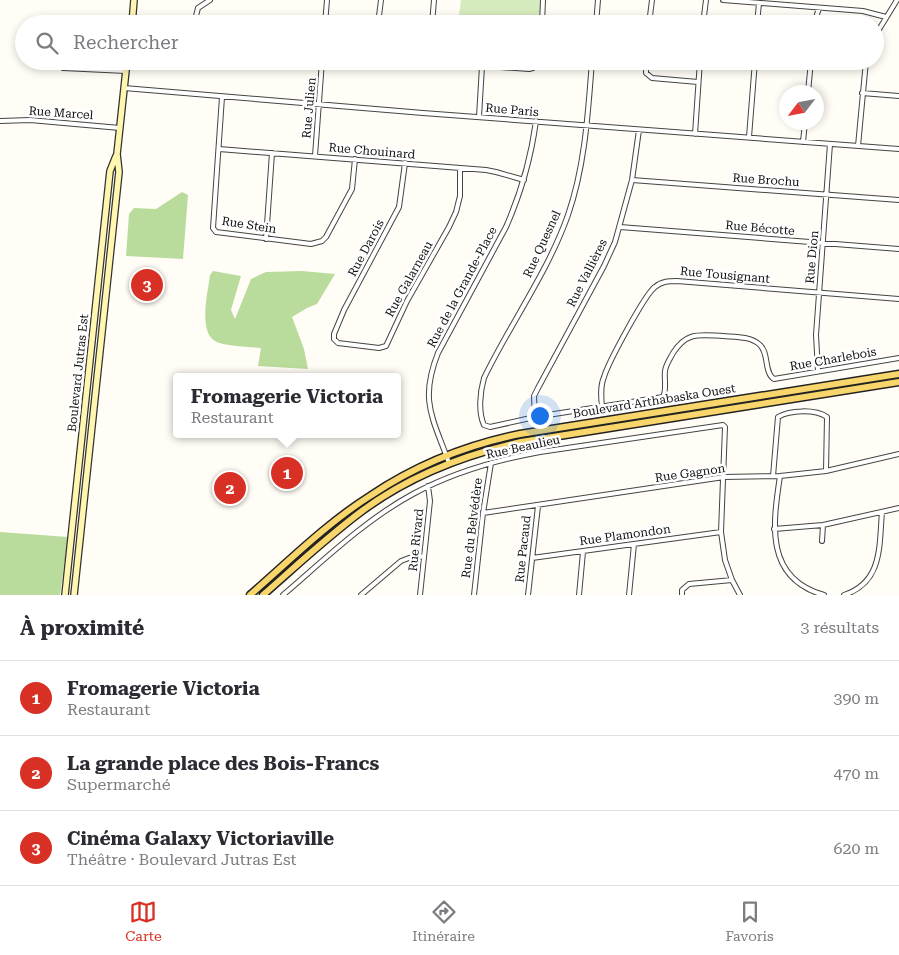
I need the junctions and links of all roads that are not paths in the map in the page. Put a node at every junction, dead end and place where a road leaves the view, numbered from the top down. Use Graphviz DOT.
graph roads {
  1 [pos="134,0"];
  2 [pos="210,0"];
  3 [pos="327,0"];
  4 [pos="381,0"];
  5 [pos="434,0"];
  6 [pos="543,0"];
  7 [pos="598,0"];
  8 [pos="652,0"];
  9 [pos="706,0"];
  10 [pos="723,0"];
  11 [pos="896,0"];
  12 [pos="759,3"];
  13 [pos="819,8"];
  14 [pos="133,15"];
  15 [pos="196,15"];
  16 [pos="326,15"];
  17 [pos="379,15"];
  18 [pos="433,15"];
  19 [pos="542,15"];
  20 [pos="597,15"];
  21 [pos="650,15"];
  22 [pos="704,15"];
  23 [pos="758,15"];
  24 [pos="817,15"];
  25 [pos="878,15"];
  26 [pos="886,17"];
  27 [pos="884,20"];
  28 [pos="105,70"];
  29 [pos="321,70"];
  30 [pos="482,70"];
  31 [pos="591,70"];
  32 [pos="646,70"];
  33 [pos="699,70"];
  34 [pos="754,70"];
  35 [pos="810,70"];
  36 [pos="865,70"];
  37 [pos="126,71"];
  38 [pos="698,82"];
  39 [pos="809,85"];
  40 [pos="124,88"];
  41 [pos="862,93"];
  42 [pos="899,96"];
  43 [pos="222,97"];
  44 [pos="319,104"];
  45 [pos="479,117"];
  46 [pos="0,121"];
  47 [pos="536,121"];
  48 [pos="587,126"];
  49 [pos="120,128"];
  50 [pos="639,130"];
  51 [pos="804,130"];
  52 [pos="695,134"];
  53 [pos="749,137"];
  54 [pos="803,142"];
  55 [pos="830,144"];
  56 [pos="858,146"];
  57 [pos="218,148"];
  58 [pos="899,149"];
  59 [pos="272,153"];
  60 [pos="116,154"];
  61 [pos="315,156"];
  62 [pos="355,159"];
  63 [pos="405,163"];
  64 [pos="460,169"];
  65 [pos="524,180"];
  66 [pos="632,180"];
  67 [pos="826,195"];
  68 [pos="899,200"];
  69 [pos="620,227"];
  70 [pos="266,239"];
  71 [pos="823,244"];
  72 [pos="899,249"];
  73 [pos="819,293"];
  74 [pos="899,299"];
  75 [pos="334,339"];
  76 [pos="899,358"];
  77 [pos="818,371"];
  78 [pos="899,374"];
  79 [pos="899,382"];
  80 [pos="602,407"];
  81 [pos="535,417"];
  82 [pos="899,454"];
  83 [pos="446,455"];
  84 [pos="449,463"];
  85 [pos="491,463"];
  86 [pos="826,471"];
  87 [pos="773,476"];
  88 [pos="780,476"];
  89 [pos="724,477"];
  90 [pos="428,486"];
  91 [pos="538,506"];
  92 [pos="899,508"];
  93 [pos="882,512"];
  94 [pos="483,513"];
  95 [pos="823,525"];
  96 [pos="774,529"];
  97 [pos="721,532"];
  98 [pos="822,541"];
  99 [pos="634,544"];
  100 [pos="582,552"];
  101 [pos="424,556"];
  102 [pos="532,558"];
  103 [pos="732,580"];
  104 [pos="65,595"];
  105 [pos="74,595"];
  106 [pos="250,595"];
  107 [pos="263,595"];
  108 [pos="283,595"];
  109 [pos="361,595"];
  110 [pos="420,595"];
  111 [pos="474,595"];
  112 [pos="528,595"];
  113 [pos="579,595"];
  114 [pos="630,595"];
  115 [pos="682,595"];
  116 [pos="740,595"];
  117 [pos="824,595"];
  118 [pos="844,595"];
  1 -- 14 [label="main road"];
  2 -- 15 [label="street"];
  3 -- 16 [label="street"];
  4 -- 17 [label="street"];
  5 -- 18 [label="street"];
  6 -- 19 [label="street"];
  7 -- 20 [label="street"];
  8 -- 21 [label="street"];
  9 -- 22 [label="street"];
  10 -- 12 [label="street"];
  11 -- 26 [label="street"];
  12 -- 13 [label="street"];
  12 -- 23 [label="street"];
  13 -- 24 [label="street"];
  13 -- 25 [label="street"];
  26 -- 27 [label="street"];
  28 -- 37 [label="street"];
  29 -- 44 [label="street, Rue Julien"];
  30 -- 45 [label="street"];
  31 -- 48 [label="street, Rue Quesnel"];
  32 -- 38 [label="street"];
  33 -- 38 [label="street"];
  34 -- 53 [label="street"];
  35 -- 39 [label="street"];
  36 -- 41 [label="street"];
  37 -- 40 [label="main road, Boulevard Jutras Est"];
  38 -- 52 [label="street"];
  40 -- 43 [label="street, Rue Paris"];
  40 -- 49 [label="main road, Boulevard Jutras Est"];
  41 -- 42 [label="street"];
  41 -- 56 [label="street"];
  43 -- 44 [label="street, Rue Paris"];
  43 -- 57 [label="street, Rue Stein"];
  44 -- 45 [label="street, Rue Paris"];
  44 -- 61 [label="street, Rue Julien"];
  45 -- 47 [label="street, Rue Paris"];
  46 -- 49 [label="street, Rue Marcel"];
  47 -- 48 [label="street, Rue Paris"];
  47 -- 65 [label="street, Rue de la Grande-Place"];
  48 -- 50 [label="street, Rue Paris"];
  48 -- 81 [label="street, Rue Quesnel"];
  49 -- 60 [label="main road, Boulevard Jutras Est"];
  50 -- 52 [label="street, Rue Paris"];
  50 -- 66 [label="street, Rue Vallières"];
  51 -- 54 [label="street"];
  52 -- 53 [label="street, Rue Paris"];
  53 -- 54 [label="street, Rue Paris"];
  54 -- 55 [label="street, Rue Paris"];
  55 -- 56 [label="street, Rue Paris"];
  55 -- 67 [label="street, Rue Dion"];
  56 -- 58 [label="street, Rue Paris"];
  57 -- 59 [label="street, Rue Chouinard"];
  57 -- 70 [label="street, Rue Stein"];
  59 -- 61 [label="street, Rue Chouinard"];
  59 -- 70 [label="street"];
  60 -- 104 [label="main road, Boulevard Jutras Est"];
  60 -- 105 [label="main road, Boulevard Jutras Est"];
  61 -- 62 [label="street, Rue Chouinard"];
  62 -- 63 [label="street, Rue Chouinard"];
  62 -- 70 [label="street, Rue Stein"];
  63 -- 64 [label="street, Rue Chouinard"];
  63 -- 75 [label="street, Rue Darois"];
  64 -- 65 [label="street, Rue Chouinard"];
  64 -- 75 [label="street, Rue Galarneau"];
  65 -- 83 [label="street, Rue de la Grande-Place"];
  66 -- 67 [label="street, Rue Brochu"];
  66 -- 69 [label="street, Rue Vallières"];
  67 -- 68 [label="street, Rue Brochu"];
  67 -- 71 [label="street, Rue Dion"];
  69 -- 71 [label="street, Rue Bécotte"];
  69 -- 81 [label="street, Rue Vallières"];
  71 -- 72 [label="street, Rue Bécotte"];
  71 -- 73 [label="street, Rue Dion"];
  73 -- 74 [label="street, Rue Tousignant"];
  73 -- 77 [label="street, Rue Dion"];
  73 -- 80 [label="street, Rue Tousignant"];
  76 -- 77 [label="street, Rue Charlebois"];
  77 -- 80 [label="street, Rue Charlebois"];
  78 -- 83 [label="main road, Boulevard Arthabaska Ouest"];
  79 -- 84 [label="main road, Boulevard Arthabaska Ouest"];
  80 -- 81 [label="street"];
  82 -- 86 [label="street, Rue Gagnon"];
  83 -- 84 [label="street, Rue de la Grande-Place"];
  83 -- 106 [label="main road, Boulevard Arthabaska Ouest"];
  84 -- 107 [label="main road, Boulevard Arthabaska Ouest"];
  85 -- 89 [label="street, Rue Beaulieu"];
  85 -- 90 [label="street, Rue Beaulieu"];
  85 -- 94 [label="street, Rue du Belvédère"];
  86 -- 87 [label="street"];
  86 -- 88 [label="street, Rue Gagnon"];
  87 -- 88 [label="street, Rue Gagnon"];
  87 -- 89 [label="street, Rue Gagnon"];
  88 -- 96 [label="street"];
  89 -- 91 [label="street, Rue Gagnon"];
  89 -- 97 [label="street"];
  90 -- 101 [label="street, Rue Rivard"];
  90 -- 108 [label="street, Rue Beaulieu"];
  91 -- 94 [label="street, Rue Gagnon"];
  91 -- 102 [label="street, Rue Pacaud"];
  92 -- 93 [label="street"];
  93 -- 95 [label="street"];
  93 -- 118 [label="street"];
  94 -- 111 [label="street, Rue du Belvédère"];
  95 -- 96 [label="street"];
  95 -- 98 [label="street"];
  96 -- 117 [label="street"];
  97 -- 99 [label="street, Rue Plamondon"];
  97 -- 103 [label="street"];
  99 -- 100 [label="street, Rue Plamondon"];
  99 -- 114 [label="street"];
  100 -- 102 [label="street, Rue Plamondon"];
  100 -- 113 [label="street"];
  101 -- 109 [label="street"];
  101 -- 110 [label="street, Rue Rivard"];
  102 -- 112 [label="street, Rue Pacaud"];
  103 -- 115 [label="street"];
  103 -- 116 [label="street"];
}
